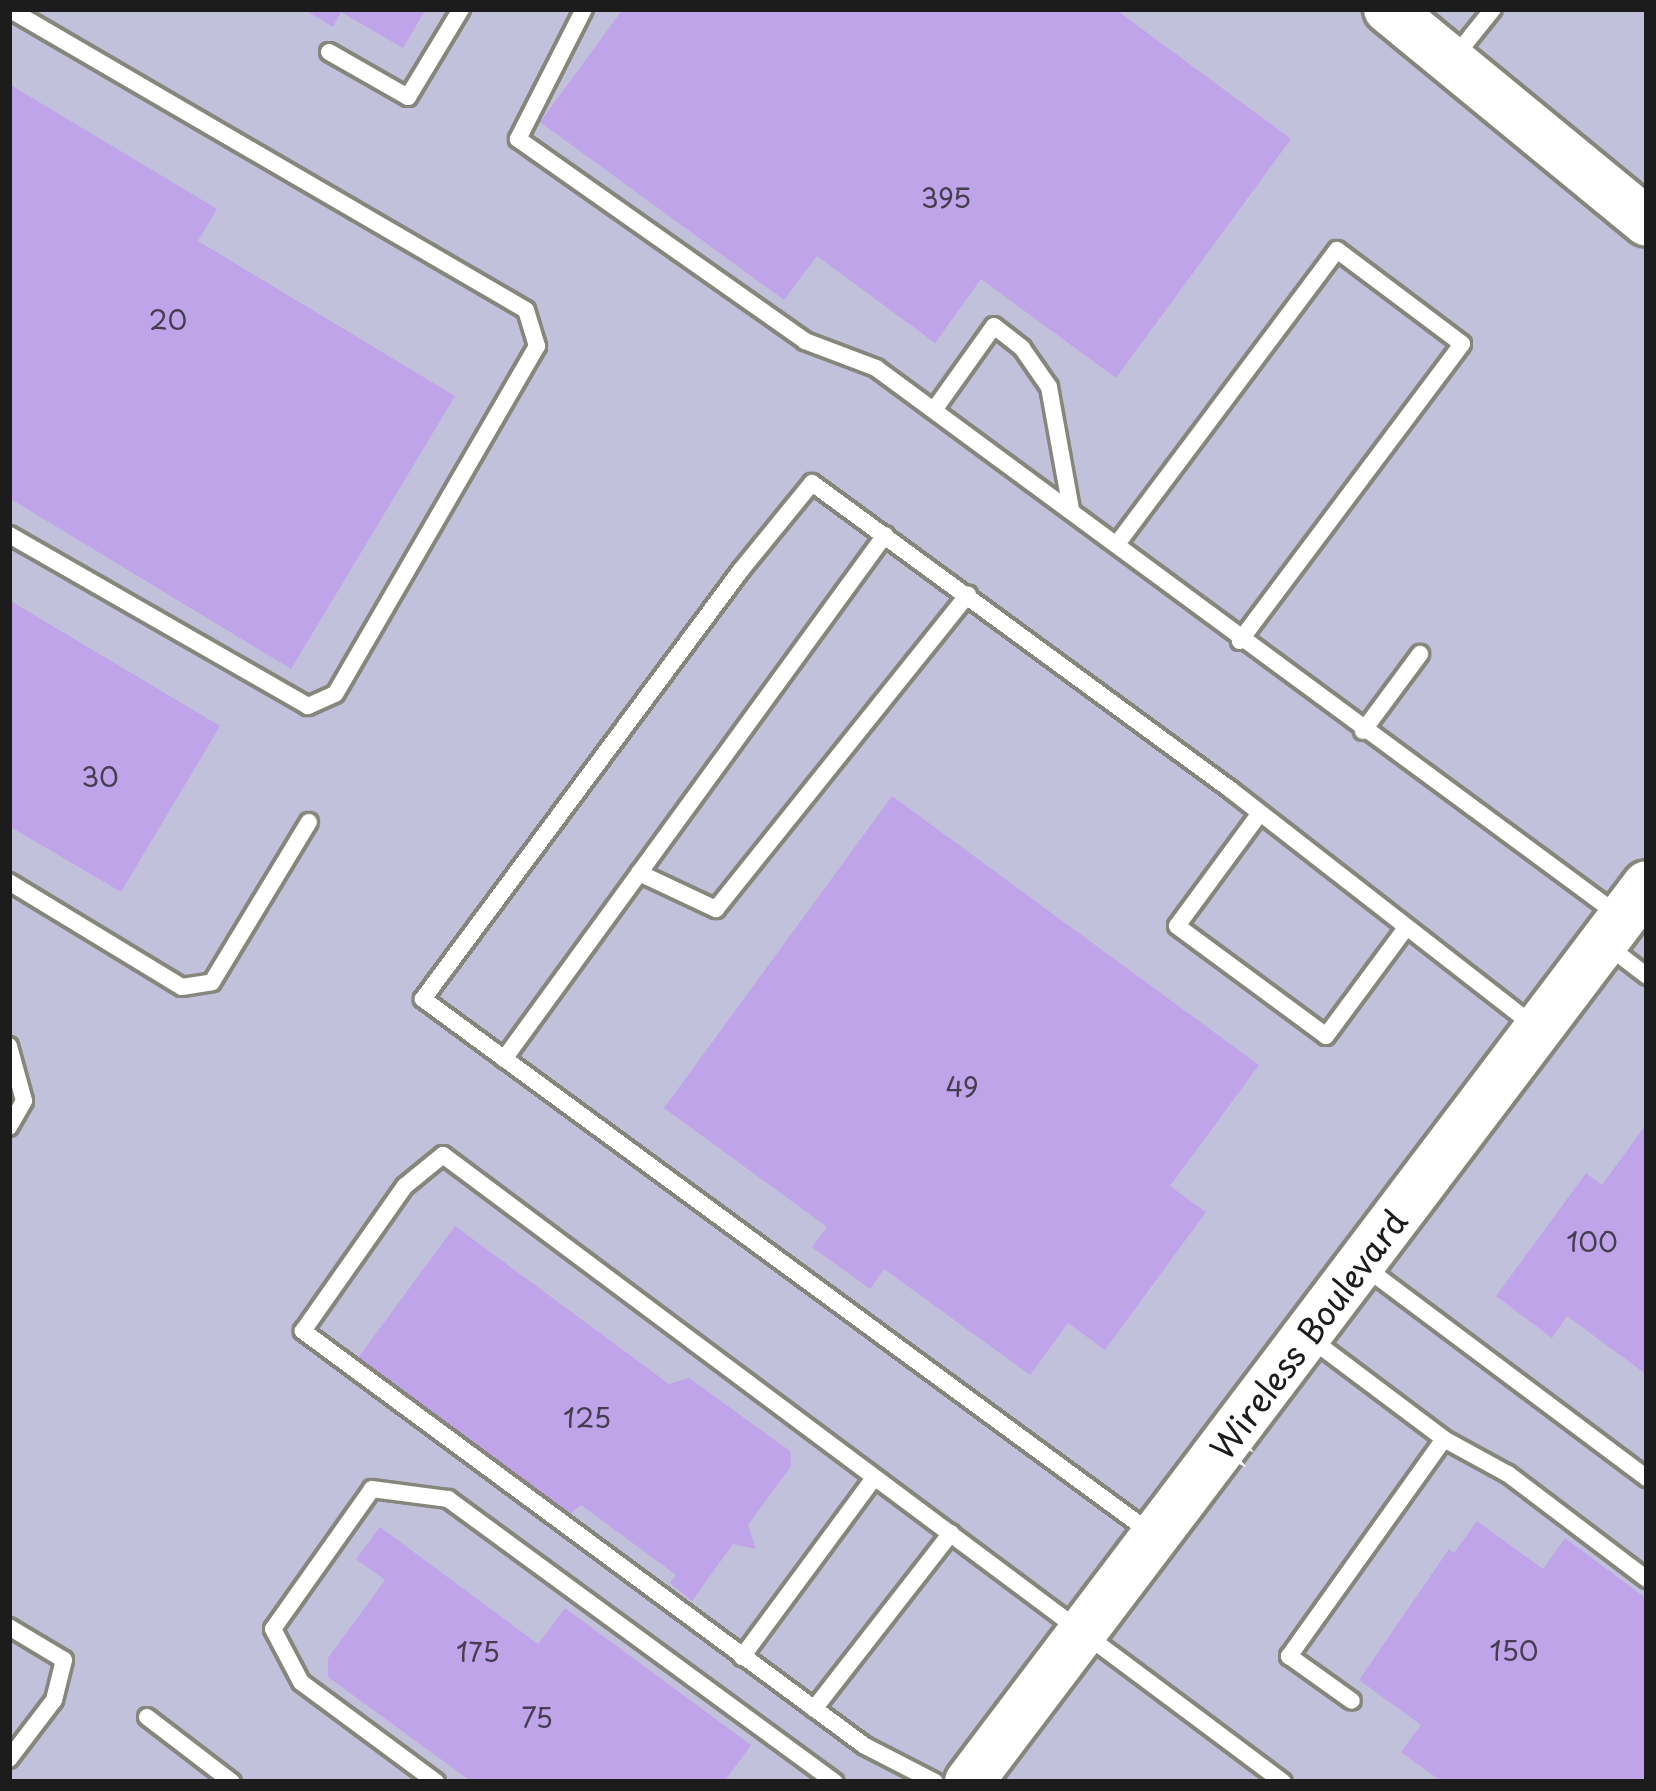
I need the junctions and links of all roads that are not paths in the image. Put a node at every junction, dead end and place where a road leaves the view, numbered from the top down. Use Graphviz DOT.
graph roads {
  1 [pos="9,9"];
  2 [pos="461,9"];
  3 [pos="584,9"];
  4 [pos="1388,9"];
  5 [pos="1493,9"];
  6 [pos="329,52"];
  7 [pos="1452,60"];
  8 [pos="1647,222"];
  9 [pos="934,410"];
  10 [pos="1071,509"];
  11 [pos="9,535"];
  12 [pos="886,536"];
  13 [pos="1117,544"];
  14 [pos="968,595"];
  15 [pos="1240,641"];
  16 [pos="1420,654"];
  17 [pos="1364,731"];
  18 [pos="1260,813"];
  19 [pos="310,822"];
  20 [pos="639,873"];
  21 [pos="9,882"];
  22 [pos="1624,915"];
  23 [pos="1406,928"];
  24 [pos="1647,976"];
  25 [pos="1538,1030"];
  26 [pos="9,1046"];
  27 [pos="503,1059"];
  28 [pos="9,1127"];
  29 [pos="1361,1264"];
  30 [pos="1306,1336"];
  31 [pos="1444,1439"];
  32 [pos="874,1478"];
  33 [pos="1647,1478"];
  34 [pos="951,1533"];
  35 [pos="1155,1536"];
  36 [pos="1647,1579"];
  37 [pos="9,1627"];
  38 [pos="1084,1630"];
  39 [pos="742,1657"];
  40 [pos="1352,1701"];
  41 [pos="814,1708"];
  42 [pos="147,1718"];
  43 [pos="9,1759"];
  44 [pos="232,1782"];
  45 [pos="436,1782"];
  46 [pos="835,1782"];
  47 [pos="935,1782"];
  48 [pos="969,1782"];
  49 [pos="1283,1782"];
  1 -- 11 [label="lane"];
  2 -- 6 [label="lane"];
  3 -- 9 [label="lane"];
  4 -- 7 [label="street"];
  5 -- 7 [label="lane"];
  7 -- 8 [label="street"];
  9 -- 10 [label="lane"];
  9 -- 10 [label="lane"];
  10 -- 13 [label="lane"];
  12 -- 14 [label="lane"];
  12 -- 20 [label="lane"];
  12 -- 27 [label="lane"];
  13 -- 15 [label="lane"];
  13 -- 15 [label="lane"];
  14 -- 18 [label="lane"];
  14 -- 20 [label="lane"];
  15 -- 17 [label="lane"];
  16 -- 17 [label="lane"];
  17 -- 22 [label="lane"];
  18 -- 23 [label="lane"];
  18 -- 23 [label="lane"];
  19 -- 21 [label="lane"];
  20 -- 27 [label="lane"];
  22 -- 24 [label="lane"];
  22 -- 25 [label="street, Wireless Boulevard"];
  23 -- 25 [label="lane"];
  25 -- 29 [label="street, Wireless Boulevard"];
  26 -- 28 [label="lane"];
  27 -- 35 [label="lane"];
  29 -- 30 [label="street, Wireless Boulevard"];
  29 -- 33 [label="lane"];
  30 -- 31 [label="lane"];
  30 -- 35 [label="street, Wireless Boulevard"];
  31 -- 36 [label="lane"];
  31 -- 40 [label="lane"];
  32 -- 34 [label="lane"];
  32 -- 39 [label="lane"];
  32 -- 39 [label="lane"];
  34 -- 38 [label="lane"];
  34 -- 41 [label="lane"];
  35 -- 38 [label="street, Wireless Boulevard"];
  37 -- 43 [label="lane"];
  38 -- 48 [label="street, Wireless Boulevard"];
  38 -- 49 [label="lane"];
  39 -- 41 [label="lane"];
  41 -- 47 [label="lane"];
  42 -- 44 [label="lane"];
  45 -- 46 [label="lane"];
}
